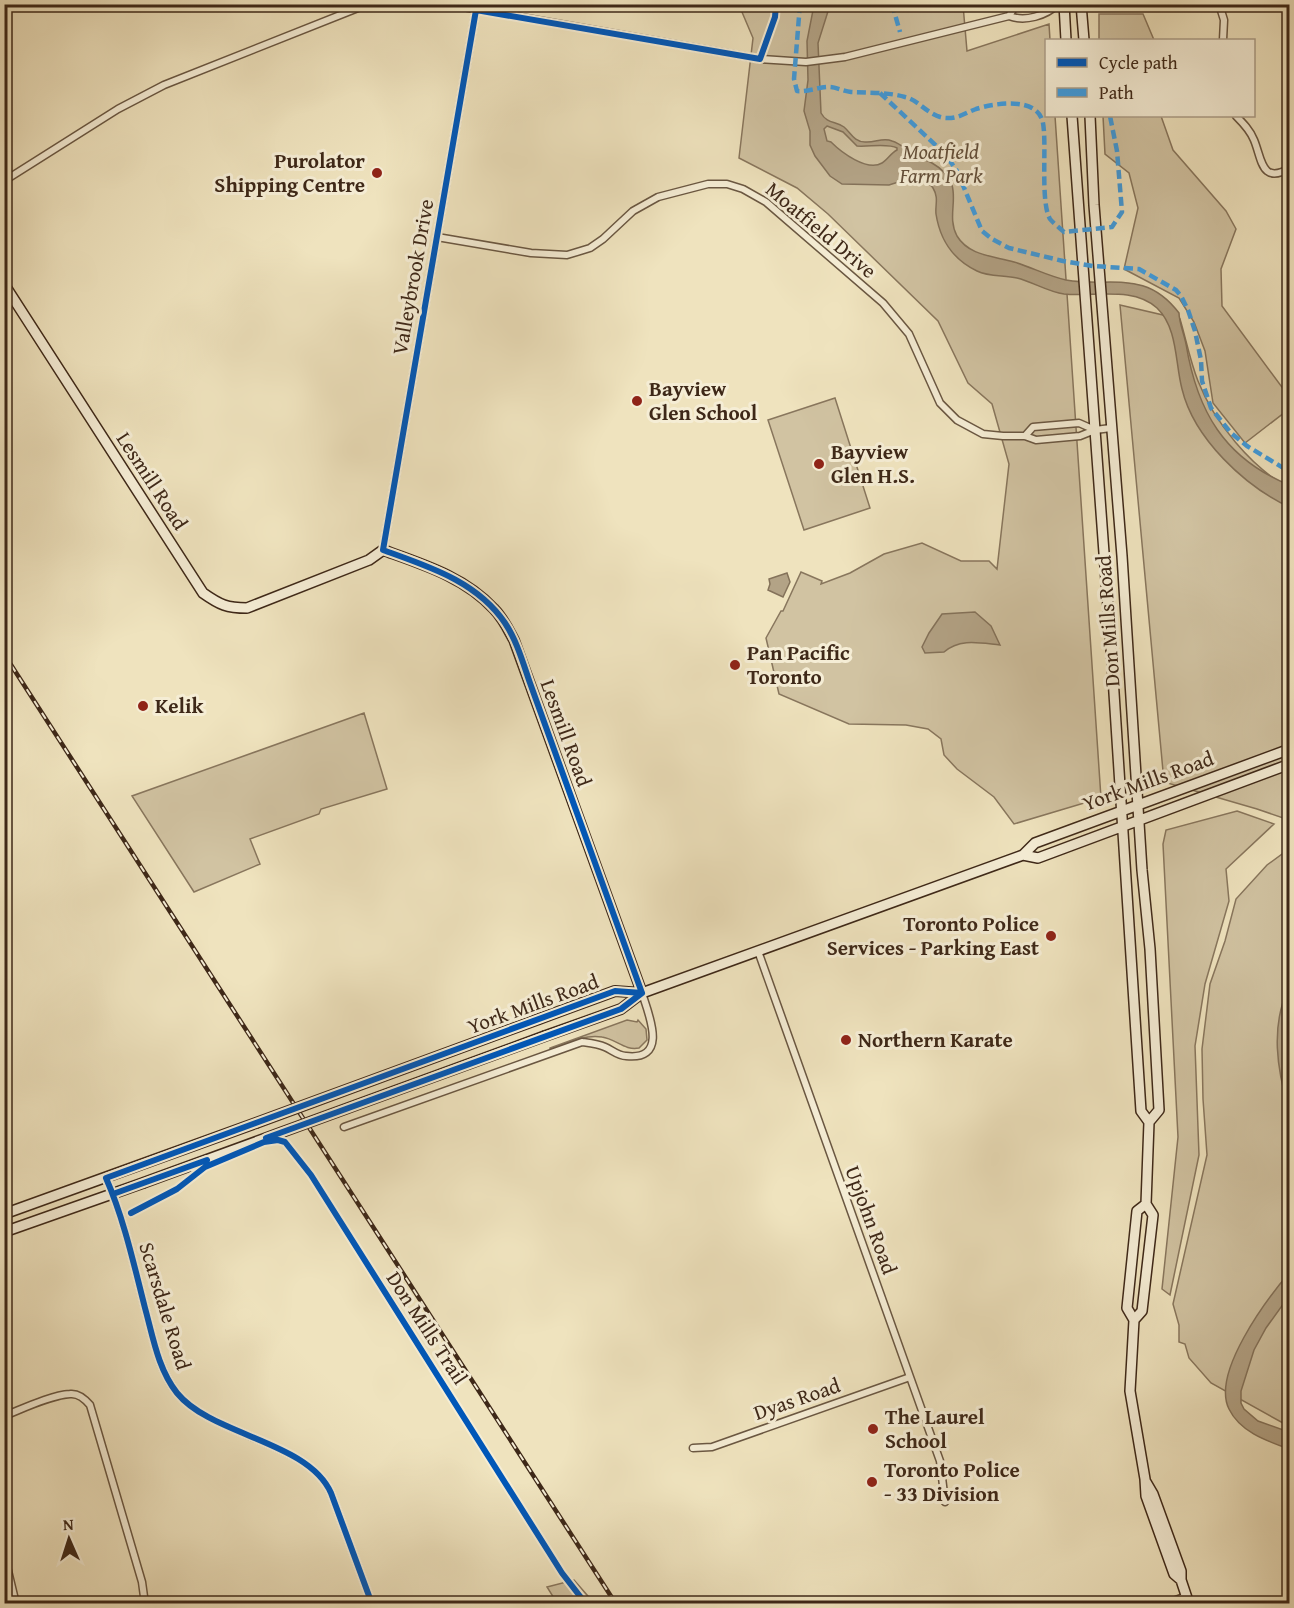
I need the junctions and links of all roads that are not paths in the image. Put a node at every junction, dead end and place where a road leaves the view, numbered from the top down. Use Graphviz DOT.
graph roads {
  1 [pos="368,4"];
  2 [pos="446,4"];
  3 [pos="1026,4"];
  4 [pos="1058,4"];
  5 [pos="1064,4"];
  6 [pos="1081,4"];
  7 [pos="1219,4"];
  8 [pos="476,10"];
  9 [pos="1009,16"];
  10 [pos="1066,39"];
  11 [pos="1084,39"];
  12 [pos="1223,39"];
  13 [pos="1072,117"];
  14 [pos="1090,117"];
  15 [pos="1237,117"];
  16 [pos="1290,168"];
  17 [pos="4,181"];
  18 [pos="437,237"];
  19 [pos="4,284"];
  20 [pos="1111,428"];
  21 [pos="1095,430"];
  22 [pos="1025,436"];
  23 [pos="382,550"];
  24 [pos="1290,749"];
  25 [pos="1290,764"];
  26 [pos="1138,804"];
  27 [pos="1122,810"];
  28 [pos="1139,820"];
  29 [pos="1123,827"];
  30 [pos="1023,855"];
  31 [pos="758,951"];
  32 [pos="1132,970"];
  33 [pos="1151,971"];
  34 [pos="642,993"];
  35 [pos="1156,1062"];
  36 [pos="1138,1063"];
  37 [pos="1149,1122"];
  38 [pos="344,1127"];
  39 [pos="106,1178"];
  40 [pos="113,1194"];
  41 [pos="1146,1204"];
  42 [pos="4,1214"];
  43 [pos="4,1232"];
  44 [pos="1134,1320"];
  45 [pos="910,1377"];
  46 [pos="4,1416"];
  47 [pos="693,1448"];
  48 [pos="945,1502"];
  49 [pos="4,1554"];
  50 [pos="1188,1600"];
  51 [pos="145,1603"];
  52 [pos="16,1604"];
  53 [pos="137,1604"];
  54 [pos="372,1604"];
  55 [pos="1166,1604"];
  1 -- 17 [label="street"];
  2 -- 8 [label="street"];
  3 -- 9 [label="street"];
  4 -- 9 [label="street"];
  5 -- 10 [label="main road"];
  6 -- 11 [label="main road"];
  7 -- 12 [label="street"];
  8 -- 9 [label="street"];
  8 -- 18 [label="street, Valleybrook Drive"];
  13 -- 21 [label="main road, Don Mills Road"];
  14 -- 20 [label="main road, Don Mills Road"];
  15 -- 16 [label="street"];
  18 -- 22 [label="street, Moatfield Drive"];
  18 -- 23 [label="street, Valleybrook Drive"];
  19 -- 23 [label="main road, Lesmill Road"];
  20 -- 21 [label="street, Moatfield Drive"];
  20 -- 26 [label="main road, Don Mills Road"];
  21 -- 22 [label="street, Moatfield Drive"];
  21 -- 22 [label="street, Moatfield Drive"];
  21 -- 27 [label="main road, Don Mills Road"];
  23 -- 34 [label="main road, Lesmill Road"];
  24 -- 26 [label="main road, York Mills Road"];
  25 -- 28 [label="main road, York Mills Road"];
  26 -- 27 [label="main road, York Mills Road"];
  26 -- 28 [label="main road, Don Mills Road"];
  27 -- 29 [label="main road, Don Mills Road"];
  27 -- 30 [label="main road, York Mills Road"];
  28 -- 29 [label="main road, York Mills Road"];
  28 -- 33 [label="main road, Don Mills Road"];
  29 -- 30 [label="main road, York Mills Road"];
  29 -- 32 [label="main road, Don Mills Road"];
  30 -- 31 [label="main road, York Mills Road"];
  31 -- 34 [label="main road, York Mills Road"];
  31 -- 45 [label="street, Upjohn Road"];
  32 -- 33 [label="main road"];
  32 -- 36 [label="main road, Don Mills Road"];
  33 -- 35 [label="main road, Don Mills Road"];
  34 -- 38 [label="street"];
  34 -- 39 [label="main road, York Mills Road, bridge"];
  34 -- 40 [label="main road, York Mills Road, bridge"];
  35 -- 36 [label="main road"];
  35 -- 37 [label="main road, Don Mills Road"];
  36 -- 37 [label="main road, Don Mills Road"];
  37 -- 41 [label="main road, Don Mills Road"];
  39 -- 40 [label="street, Scarsdale Road"];
  39 -- 42 [label="main road, York Mills Road"];
  40 -- 43 [label="main road, York Mills Road"];
  40 -- 54 [label="street, Scarsdale Road"];
  41 -- 44 [label="main road, Don Mills Road"];
  41 -- 44 [label="main road, Don Mills Road"];
  44 -- 50 [label="main road, Don Mills Road"];
  45 -- 47 [label="street, Dyas Road"];
  45 -- 48 [label="street, Upjohn Road"];
  46 -- 51 [label="street"];
  49 -- 52 [label="street"];
  50 -- 55 [label="street"];
  51 -- 53 [label="street"];
}
